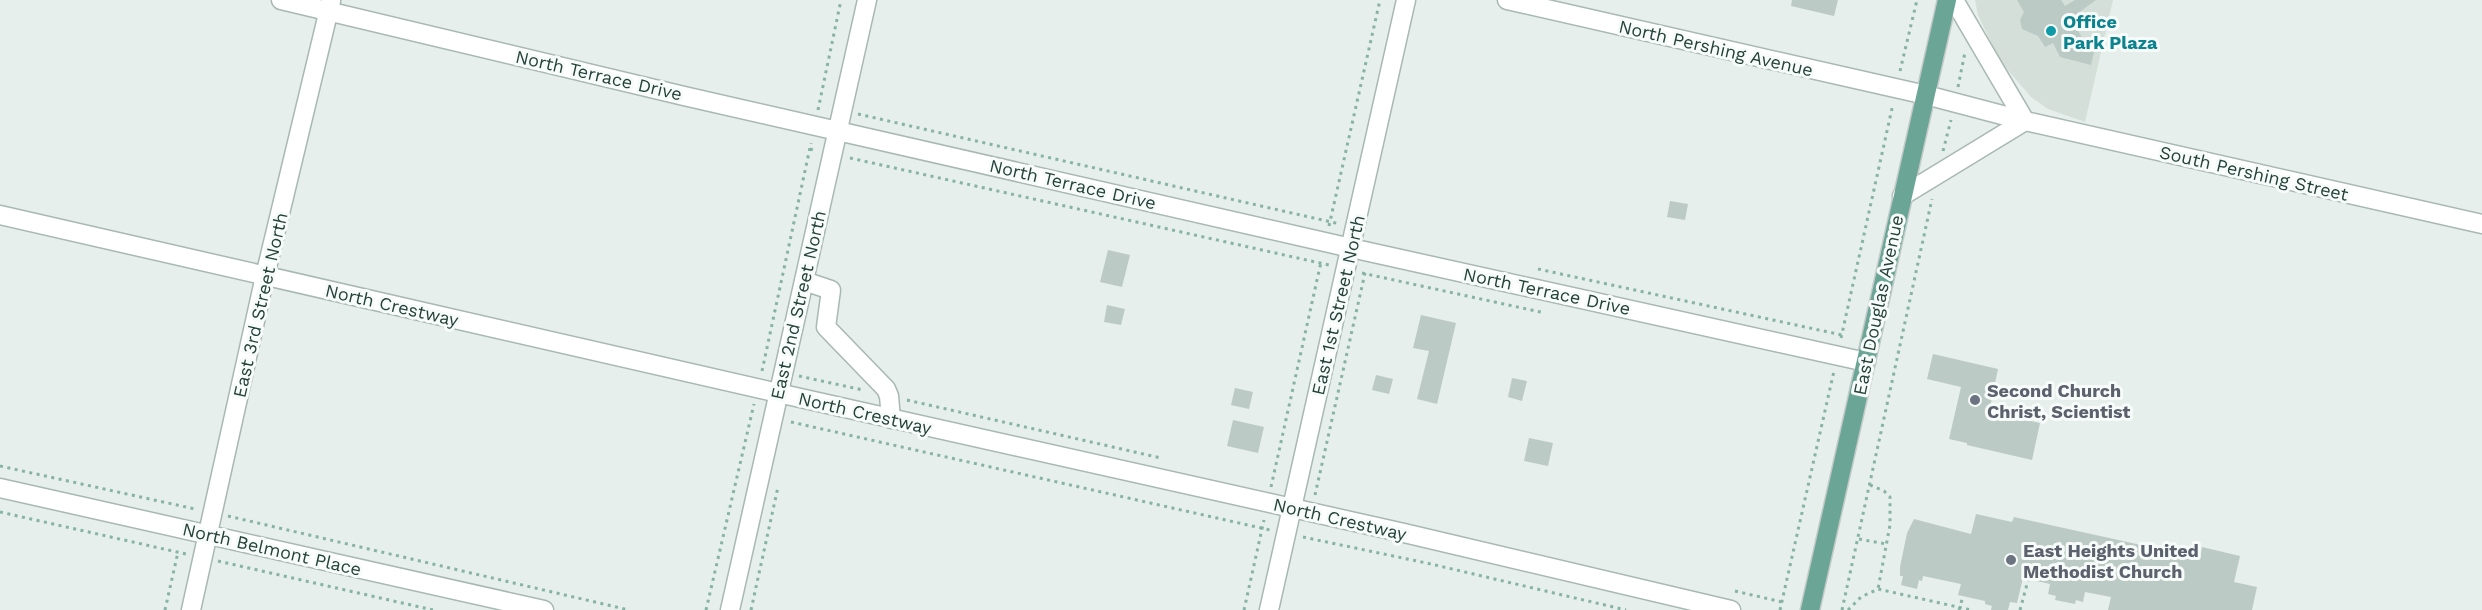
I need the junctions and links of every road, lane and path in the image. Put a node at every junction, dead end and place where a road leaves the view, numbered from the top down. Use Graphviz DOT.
graph roads {
  1 [pos="281,0"];
  2 [pos="841,0"];
  3 [pos="867,0"];
  4 [pos="1380,0"];
  5 [pos="1406,0"];
  6 [pos="1507,0"];
  7 [pos="1917,0"];
  8 [pos="1947,0"];
  9 [pos="1954,0"];
  10 [pos="330,5"];
  11 [pos="1970,28"];
  12 [pos="1896,89"];
  13 [pos="1926,95"];
  14 [pos="1955,103"];
  15 [pos="842,110"];
  16 [pos="2025,121"];
  17 [pos="815,125"];
  18 [pos="838,130"];
  19 [pos="810,149"];
  20 [pos="832,154"];
  21 [pos="1938,174"];
  22 [pos="1902,196"];
  23 [pos="0,215"];
  24 [pos="1329,222"];
  25 [pos="2482,224"];
  26 [pos="1341,225"];
  27 [pos="1325,242"];
  28 [pos="1351,248"];
  29 [pos="1320,263"];
  30 [pos="1346,269"];
  31 [pos="1538,269"];
  32 [pos="1365,273"];
  33 [pos="265,276"];
  34 [pos="804,281"];
  35 [pos="1545,313"];
  36 [pos="1842,335"];
  37 [pos="1837,356"];
  38 [pos="1866,362"];
  39 [pos="762,368"];
  40 [pos="792,374"];
  41 [pos="758,389"];
  42 [pos="778,393"];
  43 [pos="889,396"];
  44 [pos="796,397"];
  45 [pos="773,418"];
  46 [pos="891,418"];
  47 [pos="791,422"];
  48 [pos="1161,458"];
  49 [pos="0,466"];
  50 [pos="780,477"];
  51 [pos="1870,485"];
  52 [pos="0,488"];
  53 [pos="1268,502"];
  54 [pos="1293,508"];
  55 [pos="1311,512"];
  56 [pos="212,513"];
  57 [pos="1262,528"];
  58 [pos="208,534"];
  59 [pos="1287,534"];
  60 [pos="1306,538"];
  61 [pos="1858,538"];
  62 [pos="1886,544"];
  63 [pos="178,552"];
  64 [pos="2030,573"];
  65 [pos="1878,589"];
  66 [pos="1963,596"];
  67 [pos="1960,609"];
  68 [pos="165,610"];
  69 [pos="191,610"];
  70 [pos="544,610"];
  71 [pos="629,610"];
  72 [pos="706,610"];
  73 [pos="730,610"];
  74 [pos="751,610"];
  75 [pos="1244,610"];
  76 [pos="1269,610"];
  77 [pos="1626,610"];
  78 [pos="1731,610"];
  79 [pos="1780,610"];
  80 [pos="1810,610"];
  81 [pos="1842,610"];
  82 [pos="1848,610"];
  83 [pos="1971,610"];
  84 [pos="2020,610"];
  1 -- 10 [label="street, North Terrace Drive"];
  2 -- 17 [label="path"];
  3 -- 15 [label="street, East 2nd Street North"];
  4 -- 24 [label="path"];
  5 -- 28 [label="street, East 1st Street North"];
  6 -- 12 [label="street, North Pershing Avenue"];
  7 -- 12 [label="path"];
  8 -- 13 [label="main road, East Douglas Avenue"];
  9 -- 11 [label="street"];
  10 -- 17 [label="street, North Terrace Drive"];
  10 -- 33 [label="street, East 3rd Street North"];
  11 -- 14 [label="path"];
  11 -- 16 [label="street"];
  12 -- 13 [label="street, North Pershing Avenue"];
  12 -- 36 [label="path"];
  13 -- 14 [label="street, South Pershing Street"];
  13 -- 22 [label="main road, East Douglas Avenue"];
  14 -- 16 [label="street, South Pershing Street"];
  14 -- 21 [label="path"];
  15 -- 18 [label="street, East 2nd Street North"];
  15 -- 24 [label="path"];
  16 -- 21 [label="street"];
  16 -- 25 [label="street, South Pershing Street"];
  17 -- 18 [label="street, North Terrace Drive"];
  17 -- 19 [label="path"];
  18 -- 20 [label="street, East 2nd Street North"];
  18 -- 27 [label="street, North Terrace Drive"];
  19 -- 20 [label="path"];
  19 -- 39 [label="path"];
  20 -- 29 [label="path"];
  20 -- 34 [label="street, East 2nd Street North"];
  21 -- 22 [label="street"];
  21 -- 51 [label="path"];
  22 -- 38 [label="main road, East Douglas Avenue"];
  23 -- 33 [label="street, North Crestway"];
  24 -- 26 [label="path"];
  24 -- 27 [label="path"];
  27 -- 28 [label="street, North Terrace Drive"];
  27 -- 29 [label="path"];
  28 -- 30 [label="street, East 1st Street North"];
  28 -- 37 [label="street, North Terrace Drive"];
  29 -- 30 [label="path"];
  29 -- 53 [label="path"];
  30 -- 32 [label="path"];
  30 -- 54 [label="street, East 1st Street North"];
  31 -- 36 [label="path"];
  32 -- 35 [label="path"];
  32 -- 55 [label="path"];
  33 -- 41 [label="street, North Crestway"];
  33 -- 56 [label="street, East 3rd Street North"];
  34 -- 40 [label="street, East 2nd Street North"];
  34 -- 43 [label="street"];
  36 -- 37 [label="path"];
  37 -- 38 [label="street, North Terrace Drive"];
  37 -- 79 [label="path"];
  38 -- 80 [label="main road, East Douglas Avenue"];
  39 -- 40 [label="path"];
  39 -- 41 [label="path"];
  40 -- 42 [label="street, East 2nd Street North"];
  40 -- 43 [label="path"];
  40 -- 44 [label="path"];
  41 -- 42 [label="street, North Crestway"];
  41 -- 72 [label="path"];
  42 -- 44 [label="street, North Crestway"];
  42 -- 45 [label="street, East 2nd Street North"];
  43 -- 46 [label="street"];
  43 -- 48 [label="path"];
  44 -- 46 [label="street, North Crestway"];
  44 -- 47 [label="path"];
  45 -- 47 [label="path"];
  45 -- 73 [label="street, East 2nd Street North"];
  46 -- 53 [label="street, North Crestway"];
  47 -- 57 [label="path"];
  49 -- 56 [label="path"];
  50 -- 74 [label="path"];
  51 -- 61 [label="path"];
  51 -- 62 [label="path"];
  52 -- 58 [label="street, North Belmont Place"];
  53 -- 54 [label="street, North Crestway"];
  53 -- 57 [label="path"];
  54 -- 55 [label="street, North Crestway"];
  54 -- 59 [label="street, East 1st Street North"];
  55 -- 60 [label="path"];
  55 -- 78 [label="street, North Crestway"];
  56 -- 58 [label="street, East 3rd Street North"];
  56 -- 71 [label="path"];
  57 -- 59 [label="path"];
  57 -- 75 [label="path"];
  58 -- 69 [label="street, East 3rd Street North"];
  58 -- 70 [label="street, North Belmont Place"];
  59 -- 60 [label="path"];
  59 -- 76 [label="street, East 1st Street North"];
  60 -- 77 [label="path"];
  61 -- 62 [label="path"];
  61 -- 81 [label="path"];
  62 -- 65 [label="path"];
  63 -- 68 [label="path"];
  64 -- 84 [label="path"];
  65 -- 67 [label="path"];
  65 -- 82 [label="path"];
  66 -- 67 [label="path"];
  67 -- 83 [label="path"];
}
